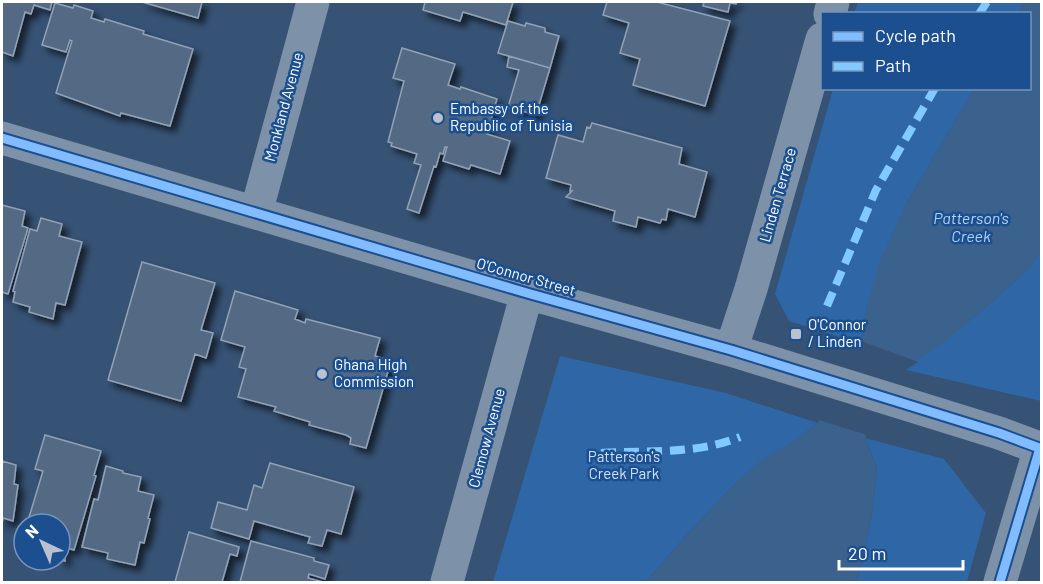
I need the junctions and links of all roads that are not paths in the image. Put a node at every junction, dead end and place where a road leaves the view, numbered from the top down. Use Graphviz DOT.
graph roads {
  1 [pos="313,2"];
  2 [pos="821,43"];
  3 [pos="2,138"];
  4 [pos="256,213"];
  5 [pos="526,294"];
  6 [pos="730,350"];
  7 [pos="1041,448"];
  8 [pos="447,582"];
  9 [pos="1000,582"];
  1 -- 4 [label="street, Monkland Avenue"];
  2 -- 6 [label="street, Linden Terrace"];
  3 -- 4 [label="street, O'Connor Street"];
  4 -- 5 [label="street, O'Connor Street"];
  5 -- 6 [label="street, O'Connor Street"];
  5 -- 8 [label="street, Clemow Avenue"];
  6 -- 7 [label="street, O'Connor Street"];
  7 -- 9 [label="street"];
}
